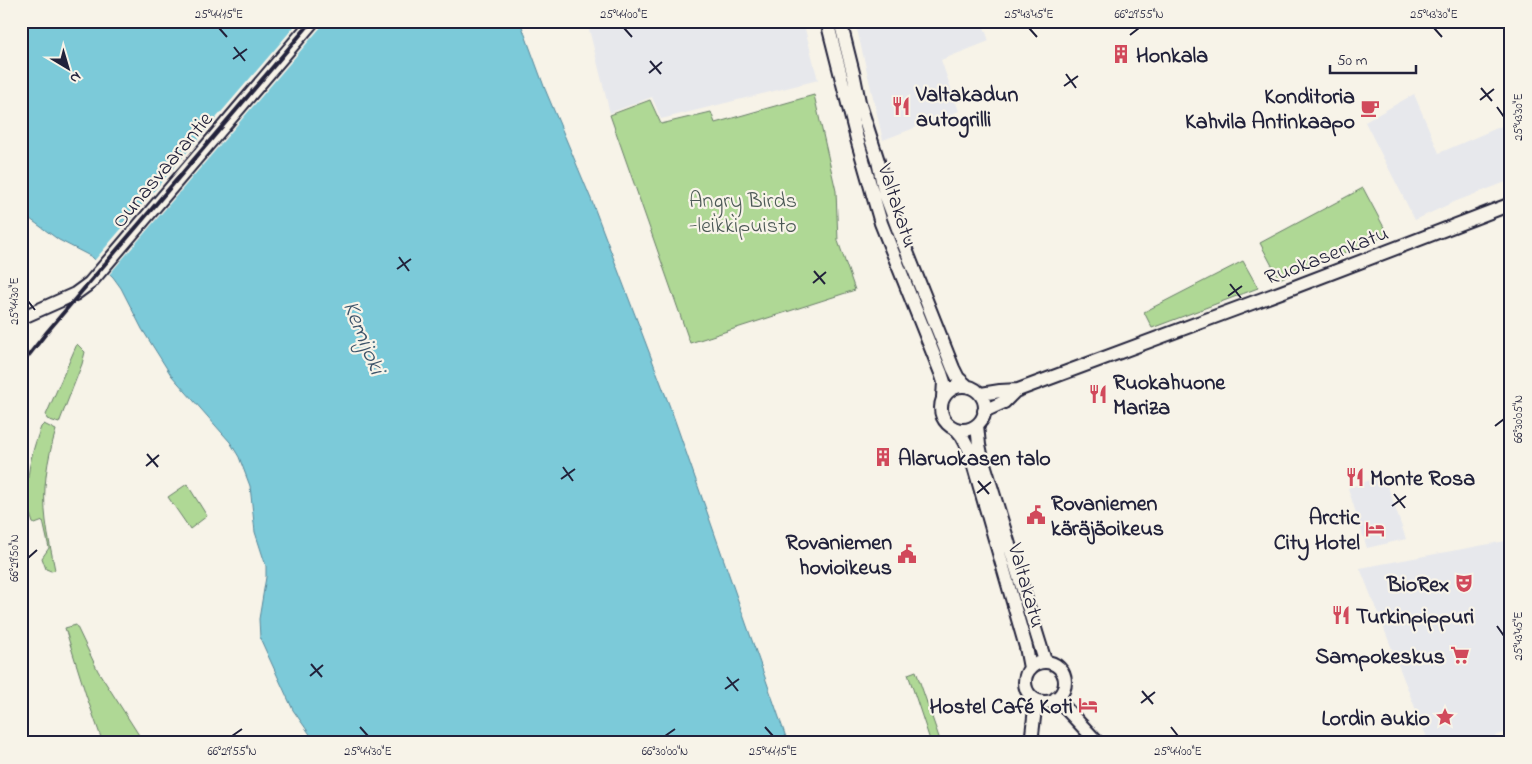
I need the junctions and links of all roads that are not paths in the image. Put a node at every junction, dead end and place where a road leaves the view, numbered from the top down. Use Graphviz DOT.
graph roads {
  1 [pos="312,21"];
  2 [pos="827,21"];
  3 [pos="840,21"];
  4 [pos="1511,204"];
  5 [pos="21,318"];
  6 [pos="967,386"];
  7 [pos="1015,391"];
  8 [pos="981,394"];
  9 [pos="944,397"];
  10 [pos="984,411"];
  11 [pos="977,425"];
  12 [pos="957,430"];
  13 [pos="1045,661"];
  14 [pos="1030,668"];
  15 [pos="1056,698"];
  16 [pos="1036,700"];
  17 [pos="1032,743"];
  18 [pos="1098,743"];
  1 -- 5 [label="street, Ounasvaarantie"];
  2 -- 9 [label="street, Valtakatu"];
  3 -- 6 [label="street, Valtakatu"];
  4 -- 7 [label="street, Ruokasenkatu"];
  6 -- 8 [label="street"];
  6 -- 9 [label="street"];
  7 -- 8 [label="street, Ruokasenkatu"];
  7 -- 10 [label="street, Ruokasenkatu"];
  8 -- 10 [label="street"];
  9 -- 12 [label="street"];
  10 -- 11 [label="street"];
  11 -- 12 [label="street"];
  11 -- 13 [label="street, Valtakatu"];
  12 -- 14 [label="street, Valtakatu"];
  13 -- 14 [label="street"];
  13 -- 15 [label="street"];
  14 -- 16 [label="street"];
  15 -- 16 [label="street"];
  15 -- 18 [label="street"];
  16 -- 17 [label="street"];
}
